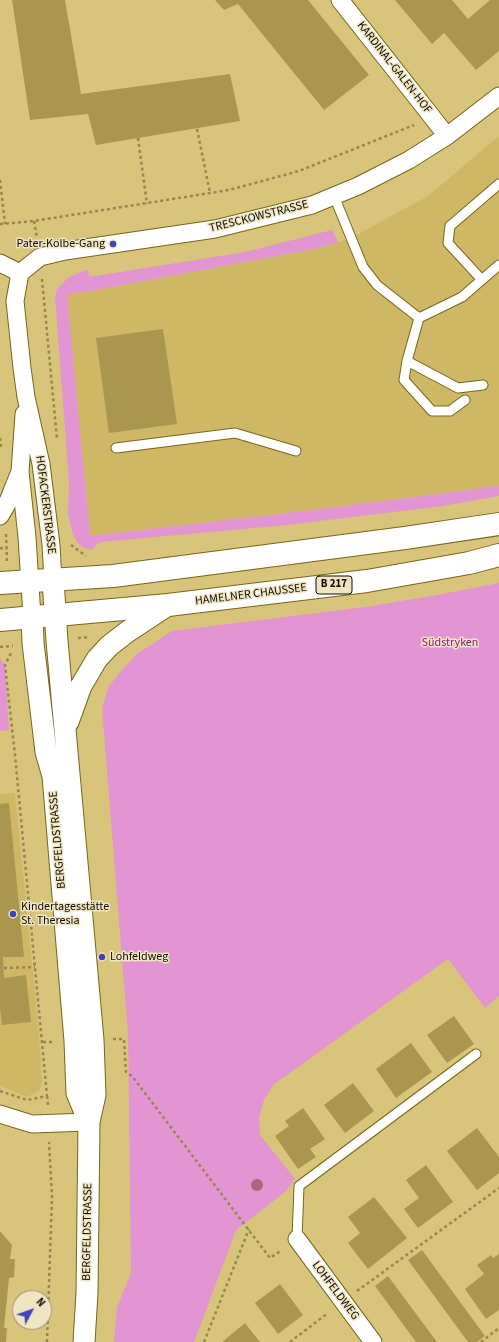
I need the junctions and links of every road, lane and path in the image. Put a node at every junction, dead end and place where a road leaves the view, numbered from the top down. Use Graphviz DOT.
graph roads {
  1 [pos="340,0"];
  2 [pos="499,96"];
  3 [pos="433,118"];
  4 [pos="197,128"];
  5 [pos="447,136"];
  6 [pos="138,138"];
  7 [pos="0,180"];
  8 [pos="499,184"];
  9 [pos="210,193"];
  10 [pos="334,196"];
  11 [pos="147,204"];
  12 [pos="34,221"];
  13 [pos="0,224"];
  14 [pos="6,224"];
  15 [pos="40,257"];
  16 [pos="0,263"];
  17 [pos="499,265"];
  18 [pos="20,273"];
  19 [pos="482,280"];
  20 [pos="419,318"];
  21 [pos="407,361"];
  22 [pos="483,385"];
  23 [pos="26,397"];
  24 [pos="466,400"];
  25 [pos="57,447"];
  26 [pos="116,448"];
  27 [pos="296,451"];
  28 [pos="20,472"];
  29 [pos="0,516"];
  30 [pos="499,524"];
  31 [pos="0,548"];
  32 [pos="6,549"];
  33 [pos="499,555"];
  34 [pos="53,580"];
  35 [pos="30,581"];
  36 [pos="0,583"];
  37 [pos="168,605"];
  38 [pos="55,615"];
  39 [pos="32,617"];
  40 [pos="0,620"];
  41 [pos="0,647"];
  42 [pos="66,728"];
  43 [pos="35,966"];
  44 [pos="4,968"];
  45 [pos="84,1041"];
  46 [pos="43,1042"];
  47 [pos="476,1054"];
  48 [pos="0,1091"];
  49 [pos="47,1096"];
  50 [pos="0,1114"];
  51 [pos="89,1122"];
  52 [pos="50,1124"];
  53 [pos="499,1188"];
  54 [pos="249,1229"];
  55 [pos="297,1239"];
  56 [pos="344,1302"];
  57 [pos="499,1328"];
  58 [pos="47,1342"];
  59 [pos="84,1342"];
  60 [pos="204,1342"];
  61 [pos="290,1342"];
  62 [pos="373,1342"];
  63 [pos="481,1342"];
  1 -- 3 [label="street, KARDINAL-GALEN-HOF"];
  2 -- 5 [label="street, TRESCKOWSTRASSE"];
  3 -- 5 [label="street, KARDINAL-GALEN-HOF"];
  3 -- 9 [label="path"];
  4 -- 9 [label="path"];
  5 -- 10 [label="street, TRESCKOWSTRASSE"];
  6 -- 11 [label="path"];
  7 -- 14 [label="path"];
  8 -- 19 [label="lane"];
  9 -- 11 [label="path"];
  10 -- 15 [label="street, TRESCKOWSTRASSE"];
  10 -- 20 [label="lane"];
  11 -- 12 [label="path"];
  12 -- 14 [label="path"];
  12 -- 15 [label="path"];
  13 -- 14 [label="path"];
  15 -- 18 [label="street, TRESCKOWSTRASSE"];
  15 -- 25 [label="path"];
  16 -- 18 [label="street"];
  17 -- 19 [label="lane"];
  18 -- 23 [label="street, HOFACKERSTRASSE"];
  19 -- 20 [label="lane"];
  20 -- 21 [label="lane"];
  21 -- 22 [label="lane"];
  21 -- 24 [label="lane"];
  23 -- 28 [label="street, HOFACKERSTRASSE"];
  23 -- 34 [label="street, HOFACKERSTRASSE"];
  26 -- 27 [label="lane"];
  28 -- 29 [label="street, HOFACKERSTRASSE"];
  28 -- 35 [label="street, HOFACKERSTRASSE"];
  30 -- 34 [label="main road"];
  31 -- 32 [label="path"];
  33 -- 37 [label="main road, HAMELNER CHAUSSEE / B 217"];
  34 -- 35 [label="main road"];
  34 -- 38 [label="street, HOFACKERSTRASSE"];
  35 -- 36 [label="main road"];
  35 -- 39 [label="street, BERGFELDSTRASSE"];
  37 -- 38 [label="main road, HAMELNER CHAUSSEE / B 217"];
  37 -- 42 [label="street"];
  38 -- 39 [label="main road, HAMELNER CHAUSSEE / B 217"];
  38 -- 42 [label="street, BERGFELDSTRASSE"];
  39 -- 40 [label="main road, HAMELNER CHAUSSEE / B 217"];
  39 -- 45 [label="street, BERGFELDSTRASSE"];
  41 -- 43 [label="path"];
  42 -- 45 [label="street, BERGFELDSTRASSE"];
  43 -- 44 [label="path"];
  43 -- 46 [label="path"];
  45 -- 46 [label="path"];
  45 -- 51 [label="street, BERGFELDSTRASSE"];
  45 -- 54 [label="path"];
  46 -- 49 [label="path"];
  47 -- 55 [label="lane"];
  48 -- 49 [label="path"];
  49 -- 52 [label="path"];
  50 -- 52 [label="street"];
  51 -- 52 [label="street"];
  51 -- 59 [label="street, BERGFELDSTRASSE"];
  52 -- 58 [label="path"];
  53 -- 56 [label="path"];
  54 -- 55 [label="path"];
  54 -- 60 [label="path"];
  55 -- 56 [label="street, LOHFELDWEG"];
  56 -- 61 [label="path"];
  56 -- 62 [label="street, LOHFELDWEG"];
  57 -- 63 [label="path"];
}
